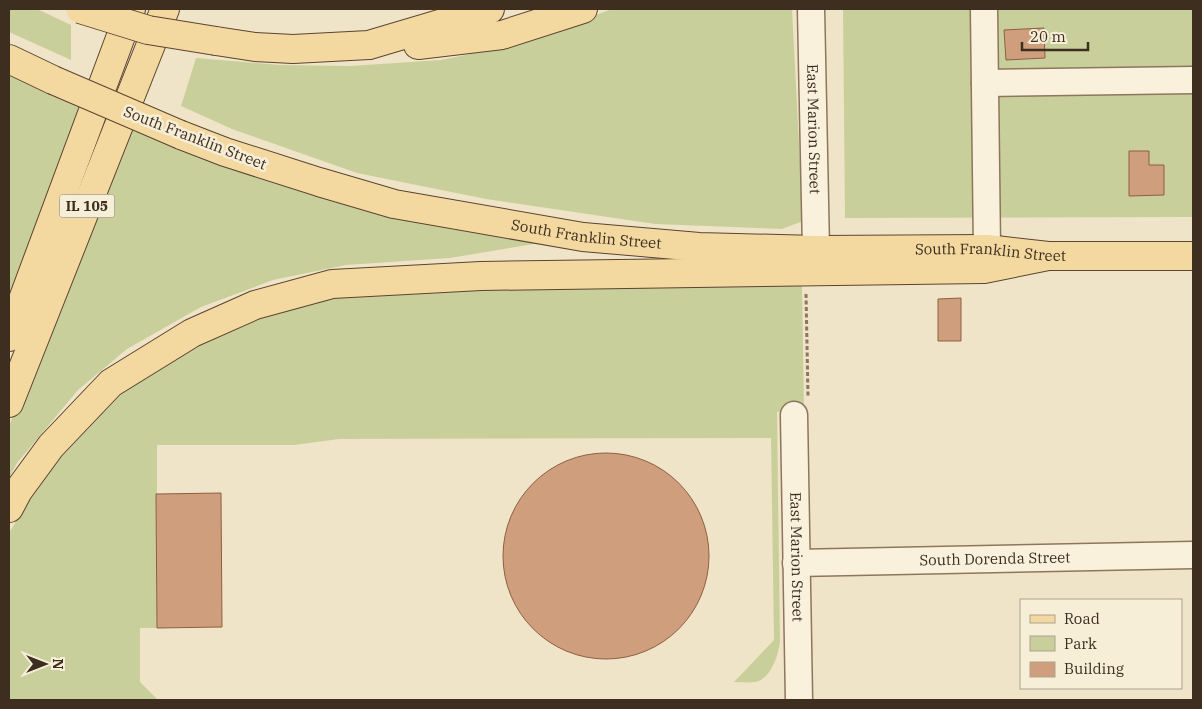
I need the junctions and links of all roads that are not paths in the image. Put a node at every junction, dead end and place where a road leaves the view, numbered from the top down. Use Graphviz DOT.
graph roads {
  1 [pos="80,9"];
  2 [pos="131,9"];
  3 [pos="165,9"];
  4 [pos="490,9"];
  5 [pos="583,9"];
  6 [pos="811,9"];
  7 [pos="984,9"];
  8 [pos="369,45"];
  9 [pos="9,59"];
  10 [pos="1193,80"];
  11 [pos="985,83"];
  12 [pos="987,249"];
  13 [pos="816,250"];
  14 [pos="1048,256"];
  15 [pos="1193,256"];
  16 [pos="9,337"];
  17 [pos="9,403"];
  18 [pos="801,408"];
  19 [pos="9,508"];
  20 [pos="1193,555"];
  21 [pos="796,563"];
  22 [pos="799,700"];
  1 -- 8 [label="main road, bridge"];
  2 -- 16 [label="main road"];
  3 -- 17 [label="main road, IL 105"];
  4 -- 8 [label="main road"];
  5 -- 8 [label="main road"];
  6 -- 13 [label="street, East Marion Street"];
  7 -- 11 [label="street"];
  9 -- 13 [label="main road, South Franklin Street, bridge"];
  10 -- 11 [label="street"];
  11 -- 12 [label="street"];
  12 -- 13 [label="main road, South Franklin Street"];
  12 -- 14 [label="main road, South Franklin Street"];
  14 -- 15 [label="main road, South Franklin Street"];
  14 -- 19 [label="main road"];
  18 -- 21 [label="street, East Marion Street"];
  20 -- 21 [label="street, South Dorenda Street"];
  21 -- 22 [label="street, East Marion Street"];
}
